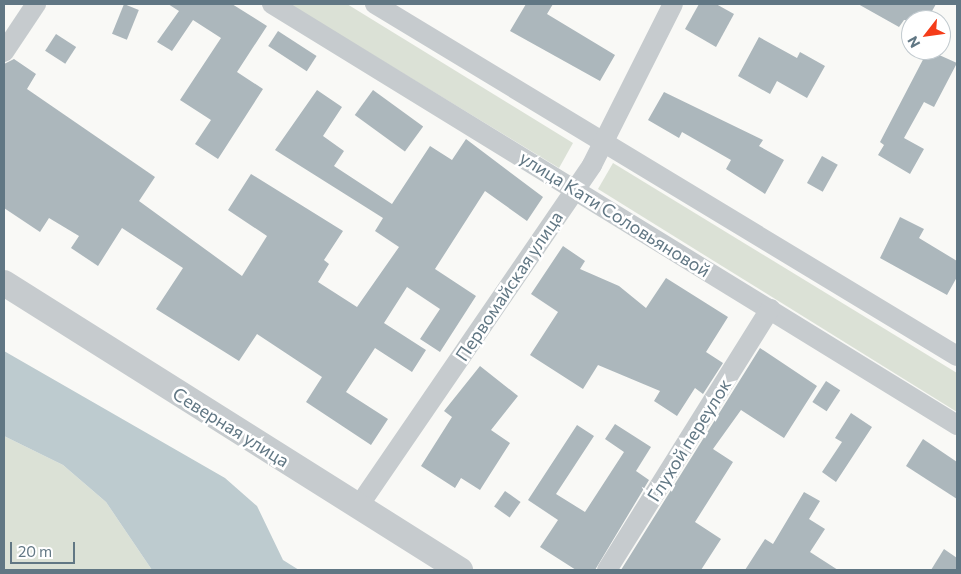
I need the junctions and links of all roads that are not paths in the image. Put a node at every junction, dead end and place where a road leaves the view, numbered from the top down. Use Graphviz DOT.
graph roads {
  1 [pos="36,4"];
  2 [pos="272,4"];
  3 [pos="375,4"];
  4 [pos="673,4"];
  5 [pos="4,52"];
  6 [pos="604,142"];
  7 [pos="574,190"];
  8 [pos="4,283"];
  9 [pos="770,309"];
  10 [pos="957,356"];
  11 [pos="957,425"];
  12 [pos="358,507"];
  13 [pos="460,570"];
  14 [pos="607,570"];
  1 -- 5 [label="street"];
  2 -- 7 [label="street, улица Кати Соловьяновой"];
  3 -- 6 [label="street"];
  4 -- 6 [label="street, Первомайская улица"];
  6 -- 7 [label="street, Первомайская улица"];
  6 -- 10 [label="street"];
  7 -- 9 [label="street, улица Кати Соловьяновой"];
  7 -- 12 [label="street, Первомайская улица"];
  8 -- 12 [label="street, Северная улица"];
  9 -- 11 [label="street, улица Кати Соловьяновой"];
  9 -- 14 [label="street, Глухой переулок"];
  12 -- 13 [label="street, Северная улица"];
}
